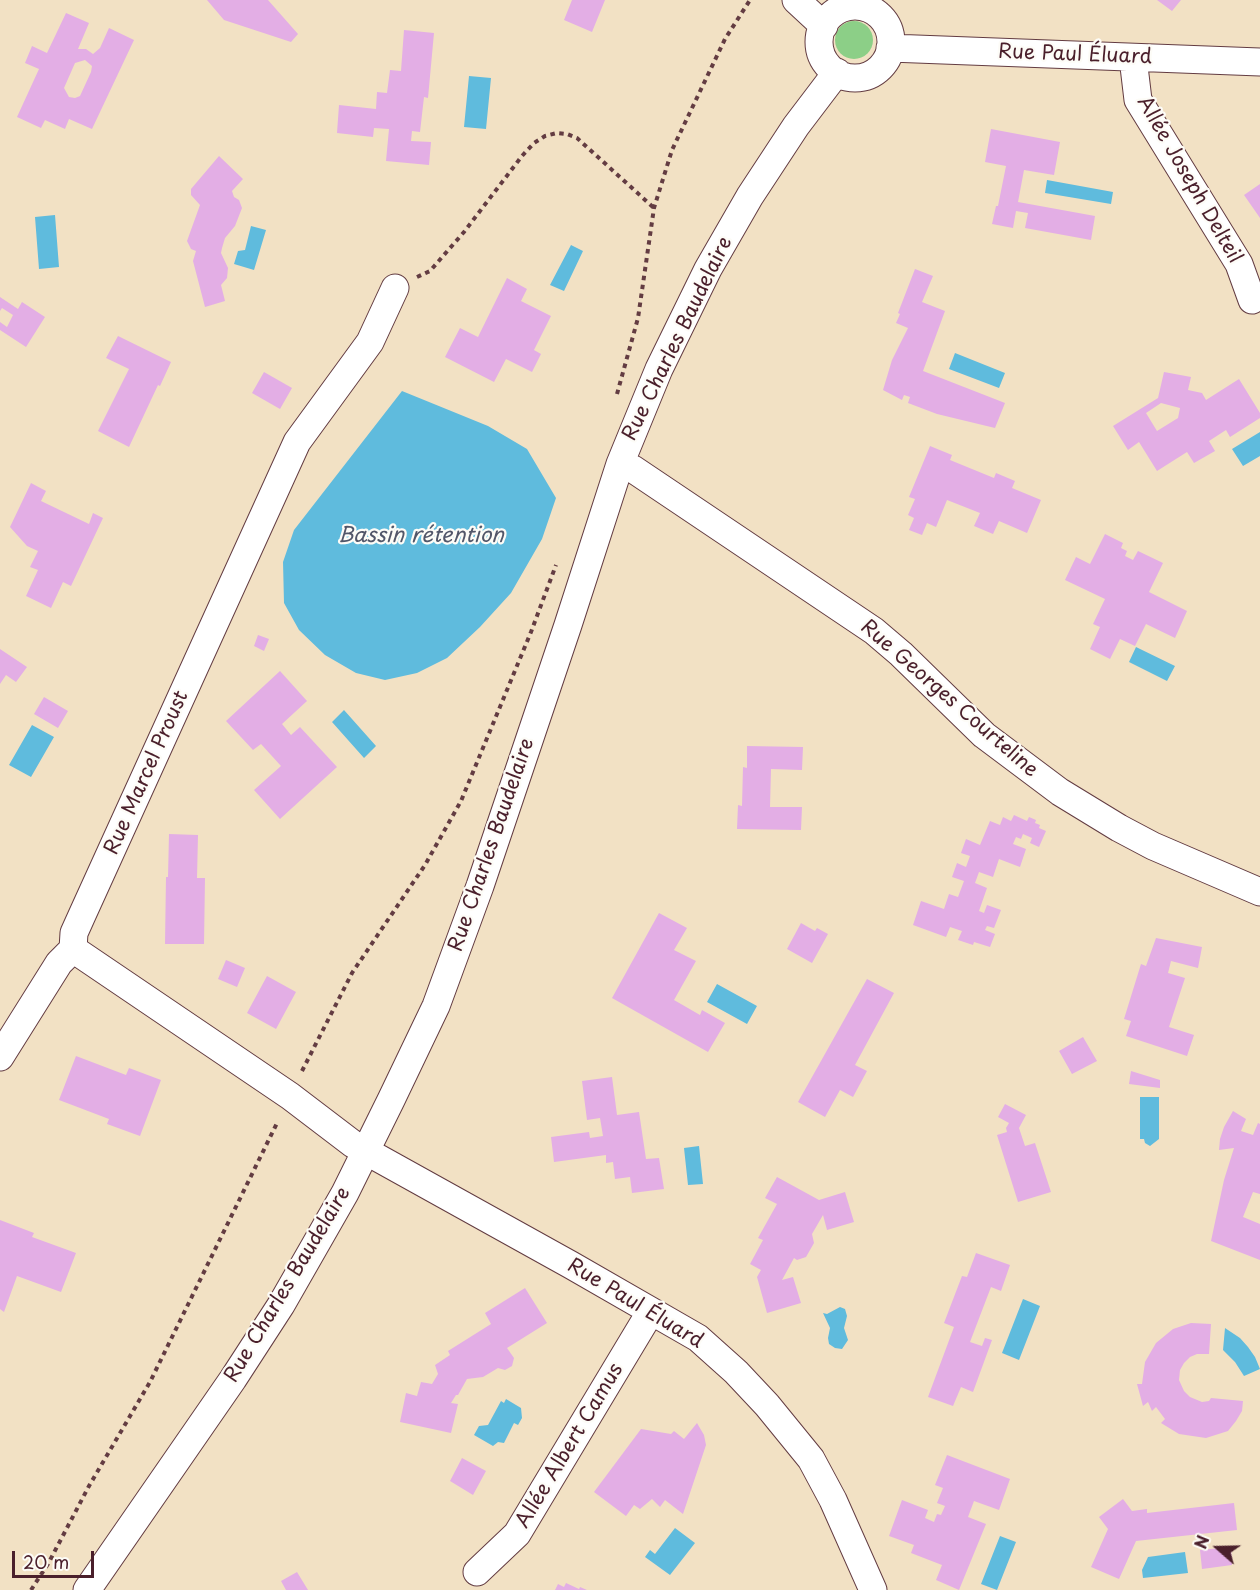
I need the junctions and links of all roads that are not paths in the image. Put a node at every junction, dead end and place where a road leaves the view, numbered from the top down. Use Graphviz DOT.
graph roads {
  1 [pos="796,0"];
  2 [pos="877,6"];
  3 [pos="824,26"];
  4 [pos="890,48"];
  5 [pos="1133,58"];
  6 [pos="1260,62"];
  7 [pos="837,72"];
  8 [pos="395,288"];
  9 [pos="1252,300"];
  10 [pos="620,464"];
  11 [pos="1260,891"];
  12 [pos="73,949"];
  13 [pos="0,1057"];
  14 [pos="366,1150"];
  15 [pos="651,1311"];
  16 [pos="477,1572"];
  17 [pos="87,1590"];
  18 [pos="873,1590"];
  1 -- 3 [label="street"];
  2 -- 3 [label="street"];
  2 -- 4 [label="street"];
  3 -- 7 [label="street"];
  4 -- 5 [label="street, Rue Paul Éluard"];
  4 -- 7 [label="street"];
  5 -- 6 [label="street, Rue Paul Éluard"];
  5 -- 9 [label="street, Allée Joseph Delteil"];
  7 -- 10 [label="street, Rue Charles Baudelaire"];
  8 -- 12 [label="street, Rue Marcel Proust"];
  10 -- 11 [label="street, Rue Georges Courteline"];
  10 -- 14 [label="street, Rue Charles Baudelaire"];
  12 -- 13 [label="street"];
  12 -- 14 [label="street"];
  14 -- 15 [label="street, Rue Paul Éluard"];
  14 -- 17 [label="street, Rue Charles Baudelaire"];
  15 -- 16 [label="street, Allée Albert Camus"];
  15 -- 18 [label="street, Rue Paul Éluard"];
}
